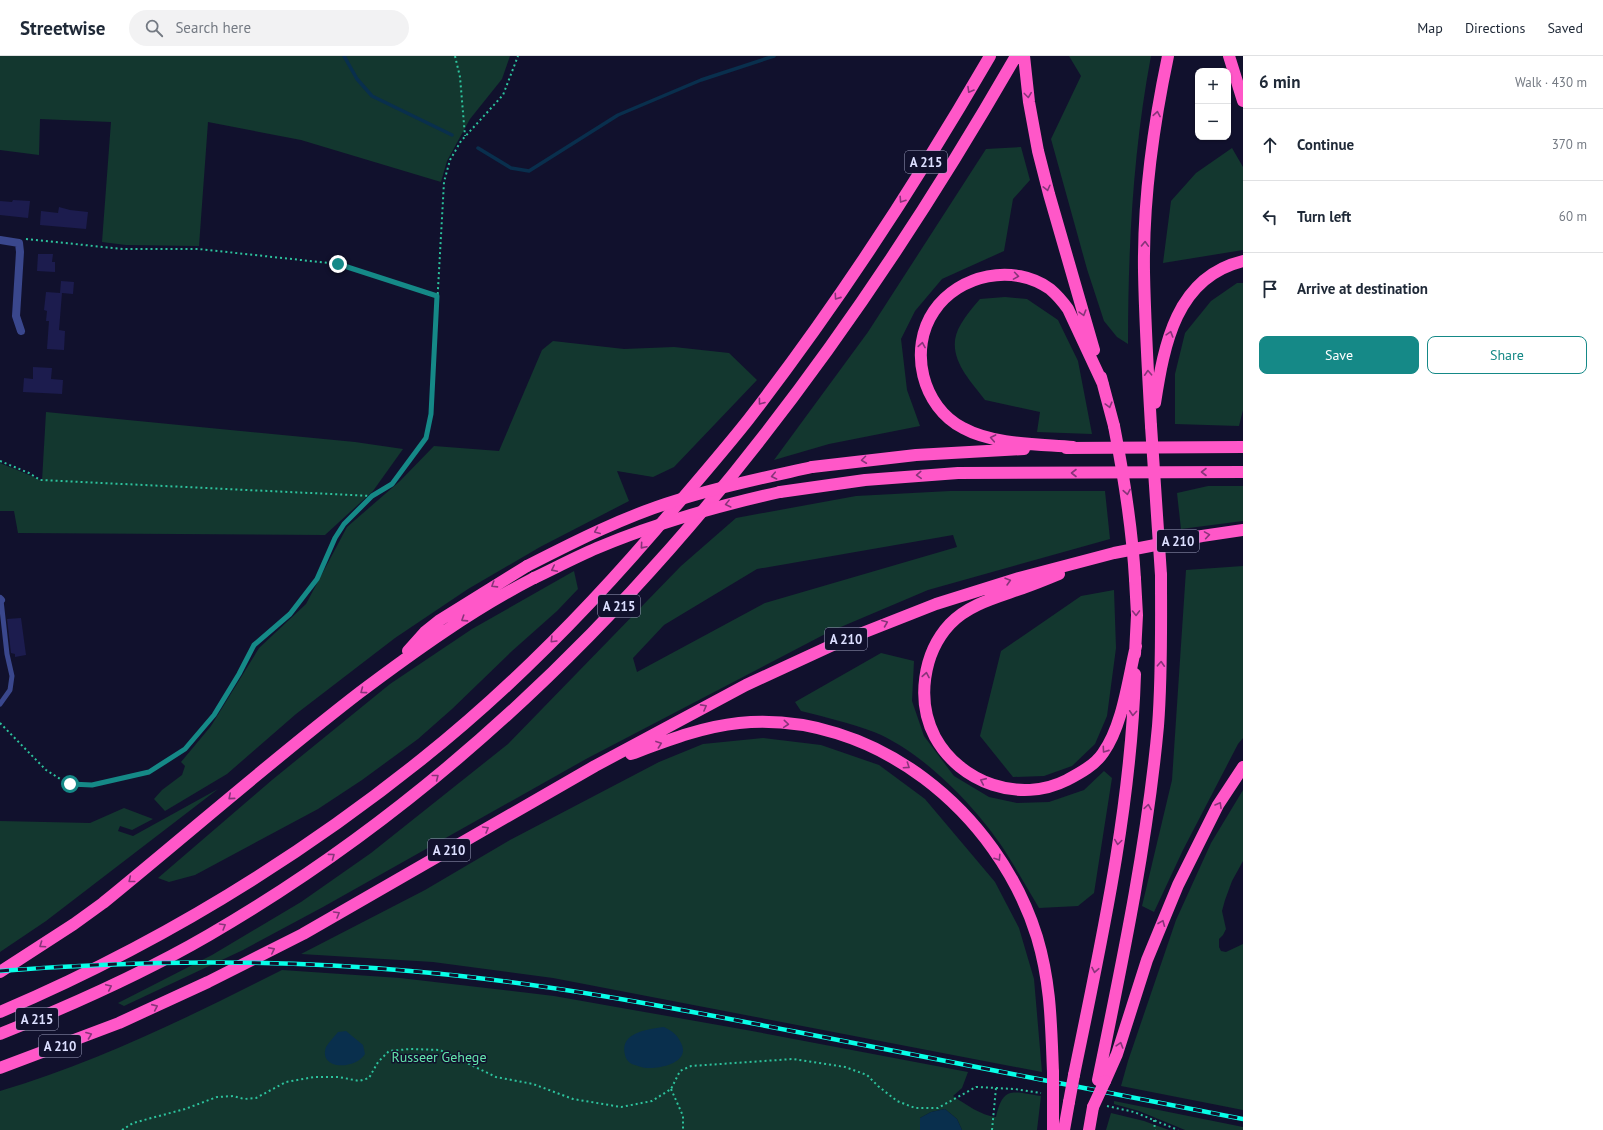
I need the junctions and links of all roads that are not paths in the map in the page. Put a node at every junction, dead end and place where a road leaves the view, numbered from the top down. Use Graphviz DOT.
graph roads {
  1 [pos="990,56"];
  2 [pos="1016,56"];
  3 [pos="1024,56"];
  4 [pos="1168,56"];
  5 [pos="1229,56"];
  6 [pos="1243,101"];
  7 [pos="0,240"];
  8 [pos="1243,261"];
  9 [pos="22,331"];
  10 [pos="1103,384"];
  11 [pos="1151,426"];
  12 [pos="1239,446"];
  13 [pos="1073,448"];
  14 [pos="1243,472"];
  15 [pos="1243,530"];
  16 [pos="1114,553"];
  17 [pos="1,599"];
  18 [pos="1136,646"];
  19 [pos="394,667"];
  20 [pos="0,704"];
  21 [pos="596,766"];
  22 [pos="1243,767"];
  23 [pos="0,972"];
  24 [pos="0,1012"];
  25 [pos="0,1034"];
  26 [pos="0,1068"];
  27 [pos="1101,1080"];
  28 [pos="1053,1130"];
  29 [pos="1064,1130"];
  30 [pos="1089,1130"];
  1 -- 24 [label="highway, A 215, one-way"];
  25 -- 2 [label="highway, A 215, one-way"];
  3 -- 10 [label="highway, one-way"];
  11 -- 4 [label="highway, one-way"];
  5 -- 6 [label="highway"];
  7 -- 9 [label="street"];
  11 -- 8 [label="highway, one-way"];
  13 -- 10 [label="highway, one-way"];
  10 -- 18 [label="highway, one-way, bridge"];
  27 -- 11 [label="highway, one-way, bridge"];
  12 -- 13 [label="highway"];
  13 -- 19 [label="highway, one-way, bridge"];
  14 -- 19 [label="highway, one-way, bridge"];
  16 -- 15 [label="highway, A 210, one-way"];
  18 -- 16 [label="highway, one-way"];
  21 -- 16 [label="highway, A 210, one-way"];
  17 -- 20 [label="lane"];
  18 -- 29 [label="highway, one-way, bridge"];
  19 -- 23 [label="highway, one-way"];
  26 -- 21 [label="highway, A 210, one-way"];
  21 -- 28 [label="highway, one-way, bridge"];
  27 -- 22 [label="highway, one-way"];
  27 -- 30 [label="highway, bridge"];
}
